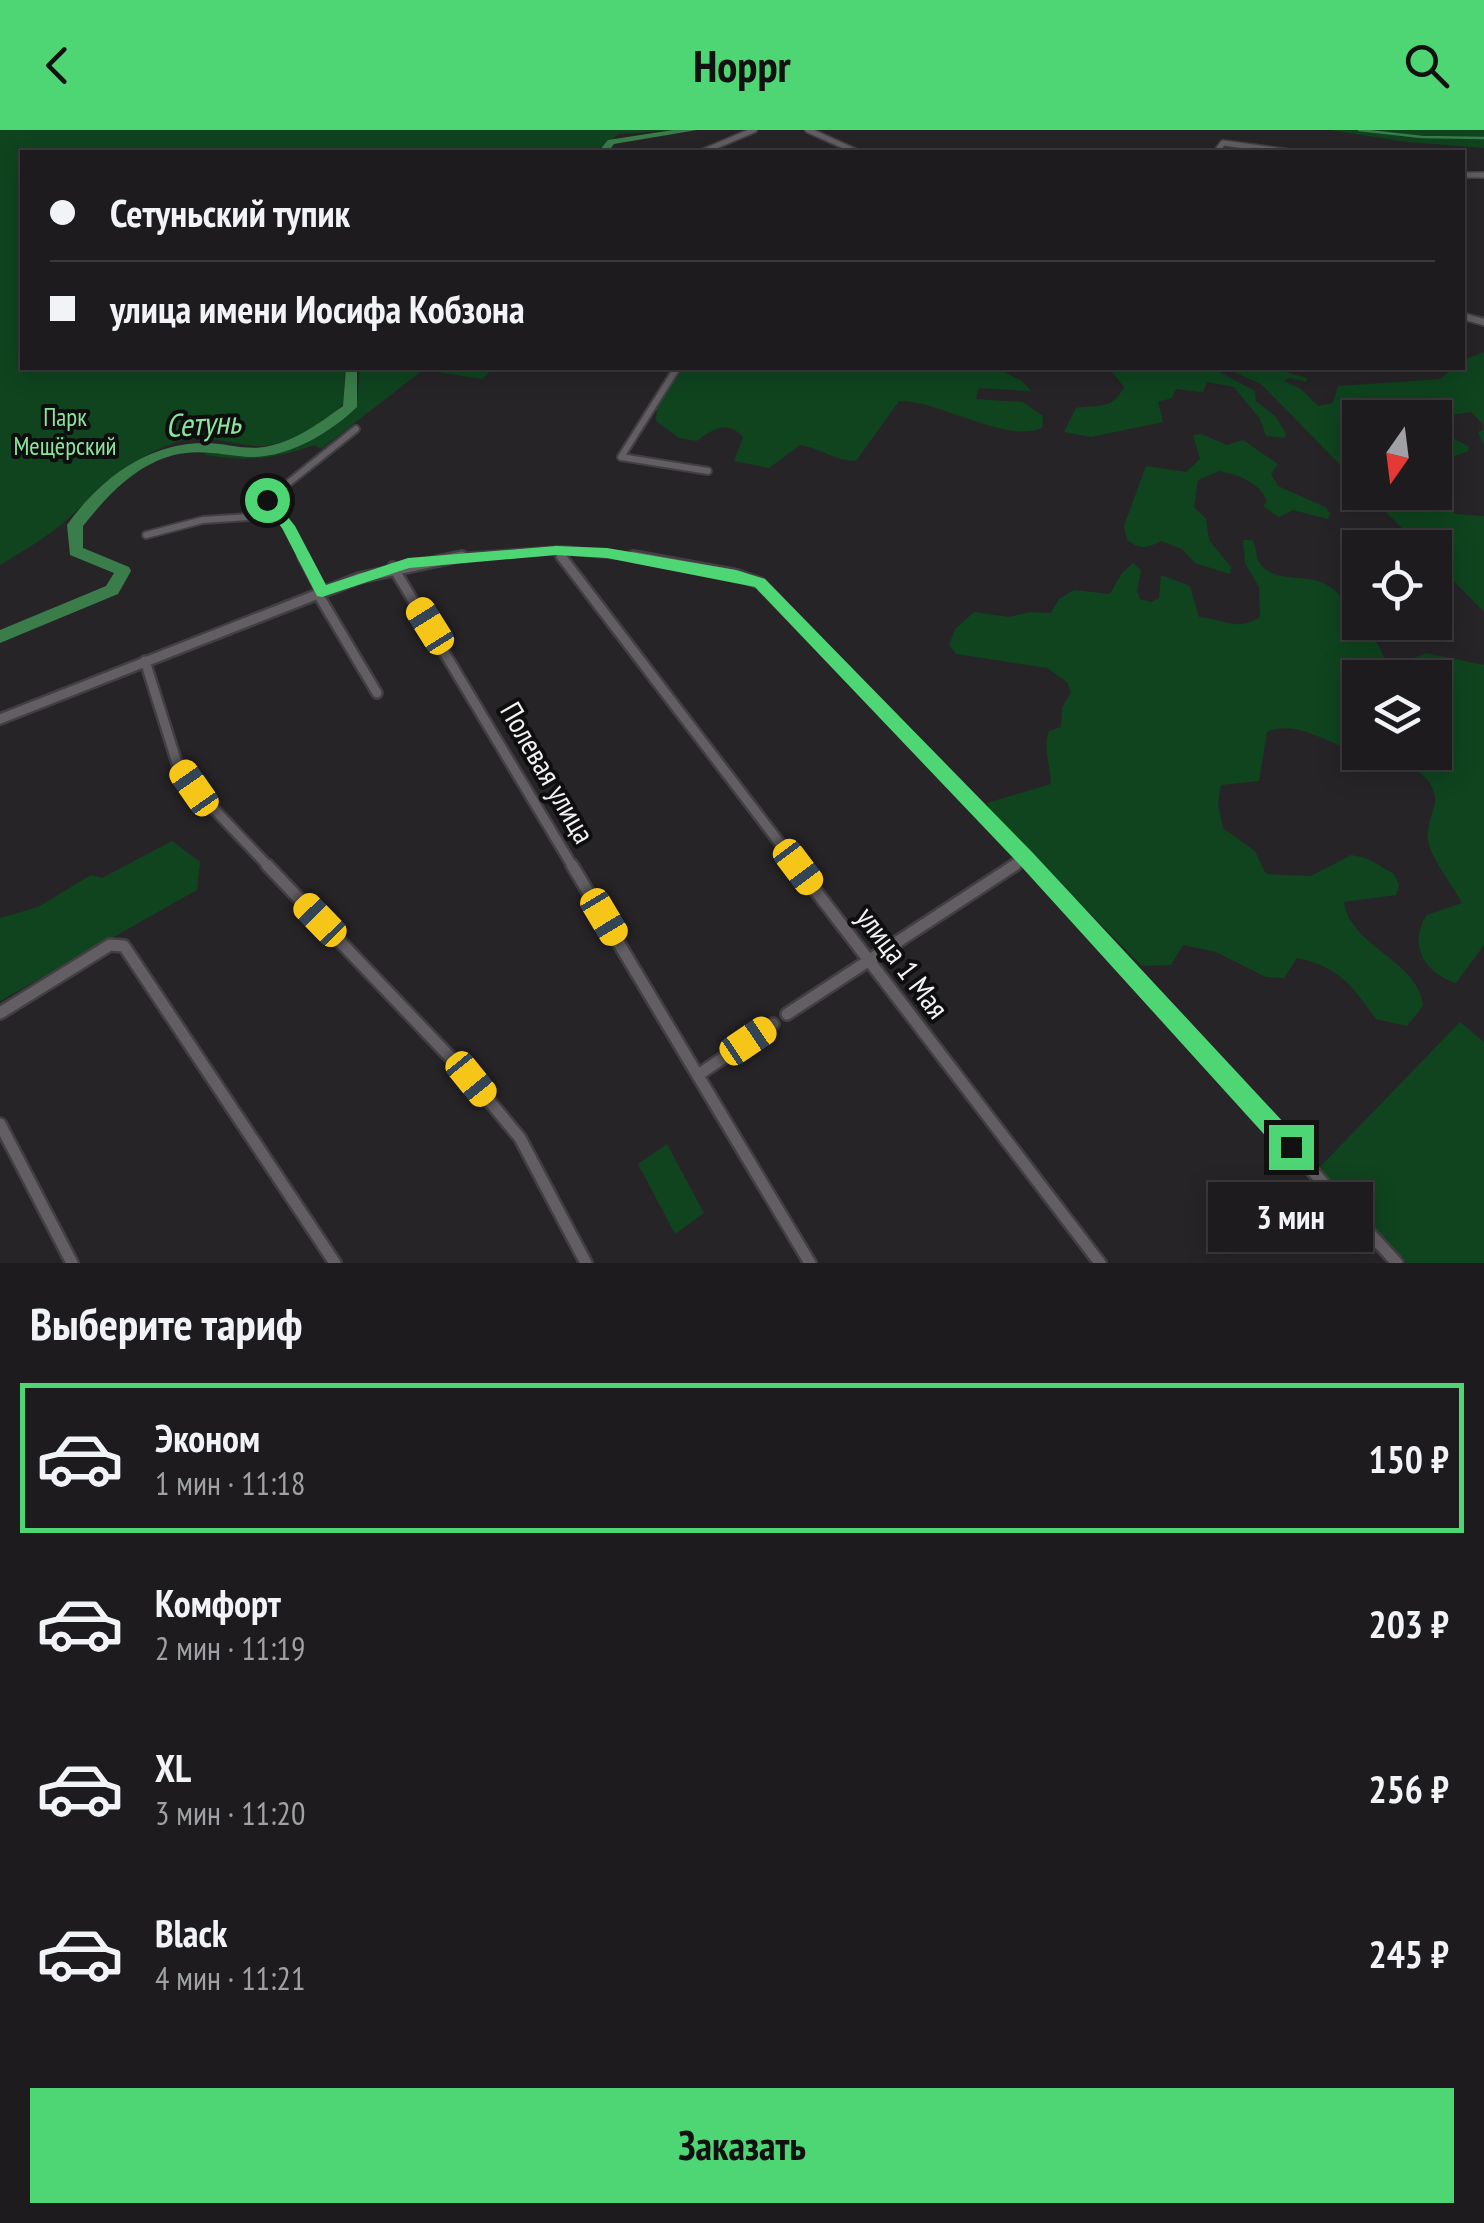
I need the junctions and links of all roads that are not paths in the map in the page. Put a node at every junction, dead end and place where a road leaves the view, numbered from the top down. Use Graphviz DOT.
graph roads {
  1 [pos="754,130"];
  2 [pos="808,130"];
  3 [pos="829,142"];
  4 [pos="707,150"];
  5 [pos="823,150"];
  6 [pos="851,150"];
  7 [pos="1217,150"];
  8 [pos="1277,150"];
  9 [pos="677,370"];
  10 [pos="356,429"];
  11 [pos="708,471"];
  12 [pos="277,515"];
  13 [pos="146,535"];
  14 [pos="556,550"];
  15 [pos="393,567"];
  16 [pos="320,593"];
  17 [pos="145,661"];
  18 [pos="377,692"];
  19 [pos="0,718"];
  20 [pos="1026,858"];
  21 [pos="868,959"];
  22 [pos="0,1013"];
  23 [pos="788,1014"];
  24 [pos="773,1024"];
  25 [pos="698,1075"];
  26 [pos="0,1124"];
  27 [pos="72,1263"];
  28 [pos="334,1263"];
  29 [pos="586,1263"];
  30 [pos="810,1263"];
  31 [pos="1100,1263"];
  32 [pos="1397,1263"];
  1 -- 4 [label="street"];
  2 -- 3 [label="street"];
  3 -- 5 [label="street"];
  3 -- 6 [label="street"];
  7 -- 8 [label="street"];
  9 -- 11 [label="street"];
  10 -- 12 [label="street"];
  12 -- 13 [label="street"];
  12 -- 16 [label="street"];
  14 -- 15 [label="street"];
  14 -- 20 [label="street"];
  14 -- 21 [label="street, улица 1 Мая"];
  15 -- 16 [label="street"];
  15 -- 25 [label="street, Полевая улица"];
  16 -- 17 [label="street"];
  16 -- 18 [label="street"];
  17 -- 19 [label="street"];
  17 -- 29 [label="street"];
  20 -- 21 [label="street"];
  20 -- 32 [label="street"];
  21 -- 23 [label="street"];
  21 -- 31 [label="street, улица 1 Мая"];
  22 -- 28 [label="street"];
  24 -- 25 [label="street"];
  25 -- 30 [label="street, Полевая улица"];
  26 -- 27 [label="street"];
}
